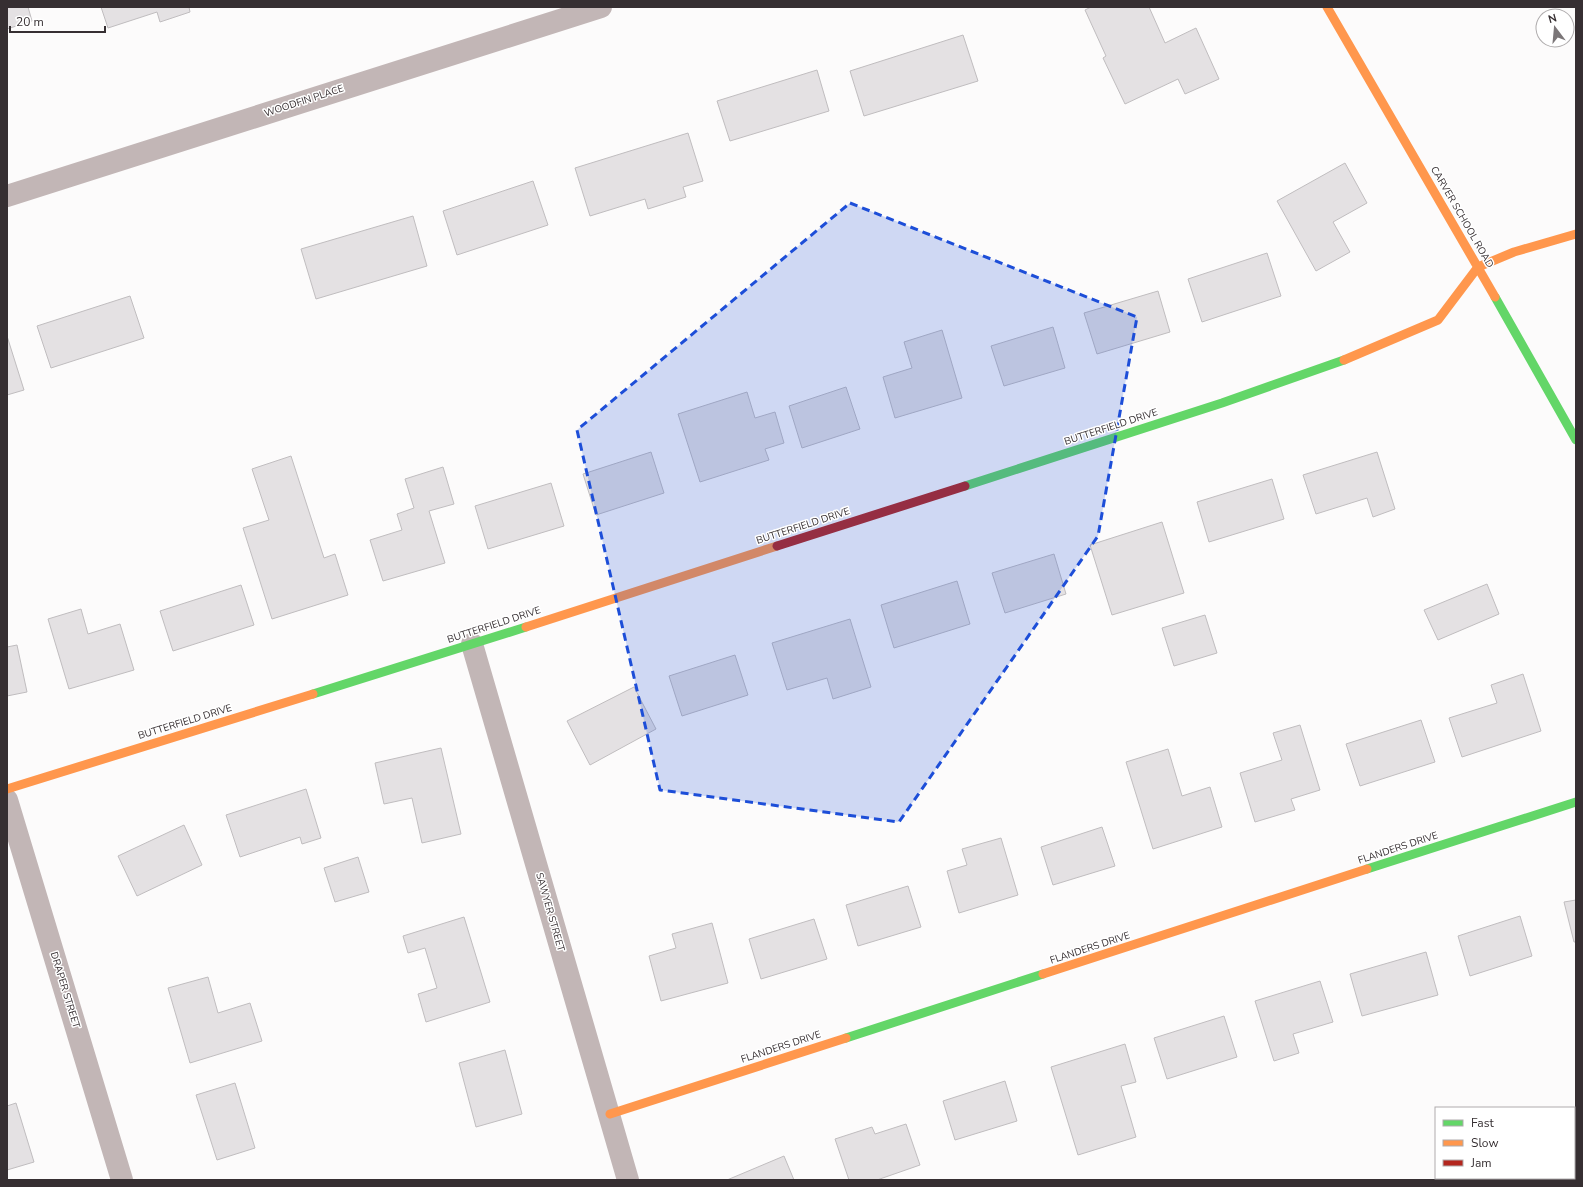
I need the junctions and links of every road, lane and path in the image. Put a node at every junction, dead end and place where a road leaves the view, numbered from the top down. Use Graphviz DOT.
graph roads {
  1 [pos="601,7"];
  2 [pos="1327,7"];
  3 [pos="7,196"];
  4 [pos="1576,234"];
  5 [pos="1478,267"];
  6 [pos="1576,440"];
  7 [pos="472,644"];
  8 [pos="7,789"];
  9 [pos="7,800"];
  10 [pos="1576,802"];
  11 [pos="610,1114"];
  12 [pos="122,1180"];
  13 [pos="628,1180"];
  1 -- 3 [label="street, WOODFIN PLACE"];
  2 -- 5 [label="street, CARVER SCHOOL ROAD"];
  4 -- 5 [label="street"];
  5 -- 6 [label="street, CARVER SCHOOL ROAD"];
  5 -- 7 [label="street, BUTTERFIELD DRIVE"];
  7 -- 8 [label="street, BUTTERFIELD DRIVE"];
  7 -- 11 [label="street, SAWYER STREET"];
  9 -- 12 [label="street, DRAPER STREET"];
  10 -- 11 [label="street, FLANDERS DRIVE"];
  11 -- 13 [label="street, SAWYER STREET"];
}
